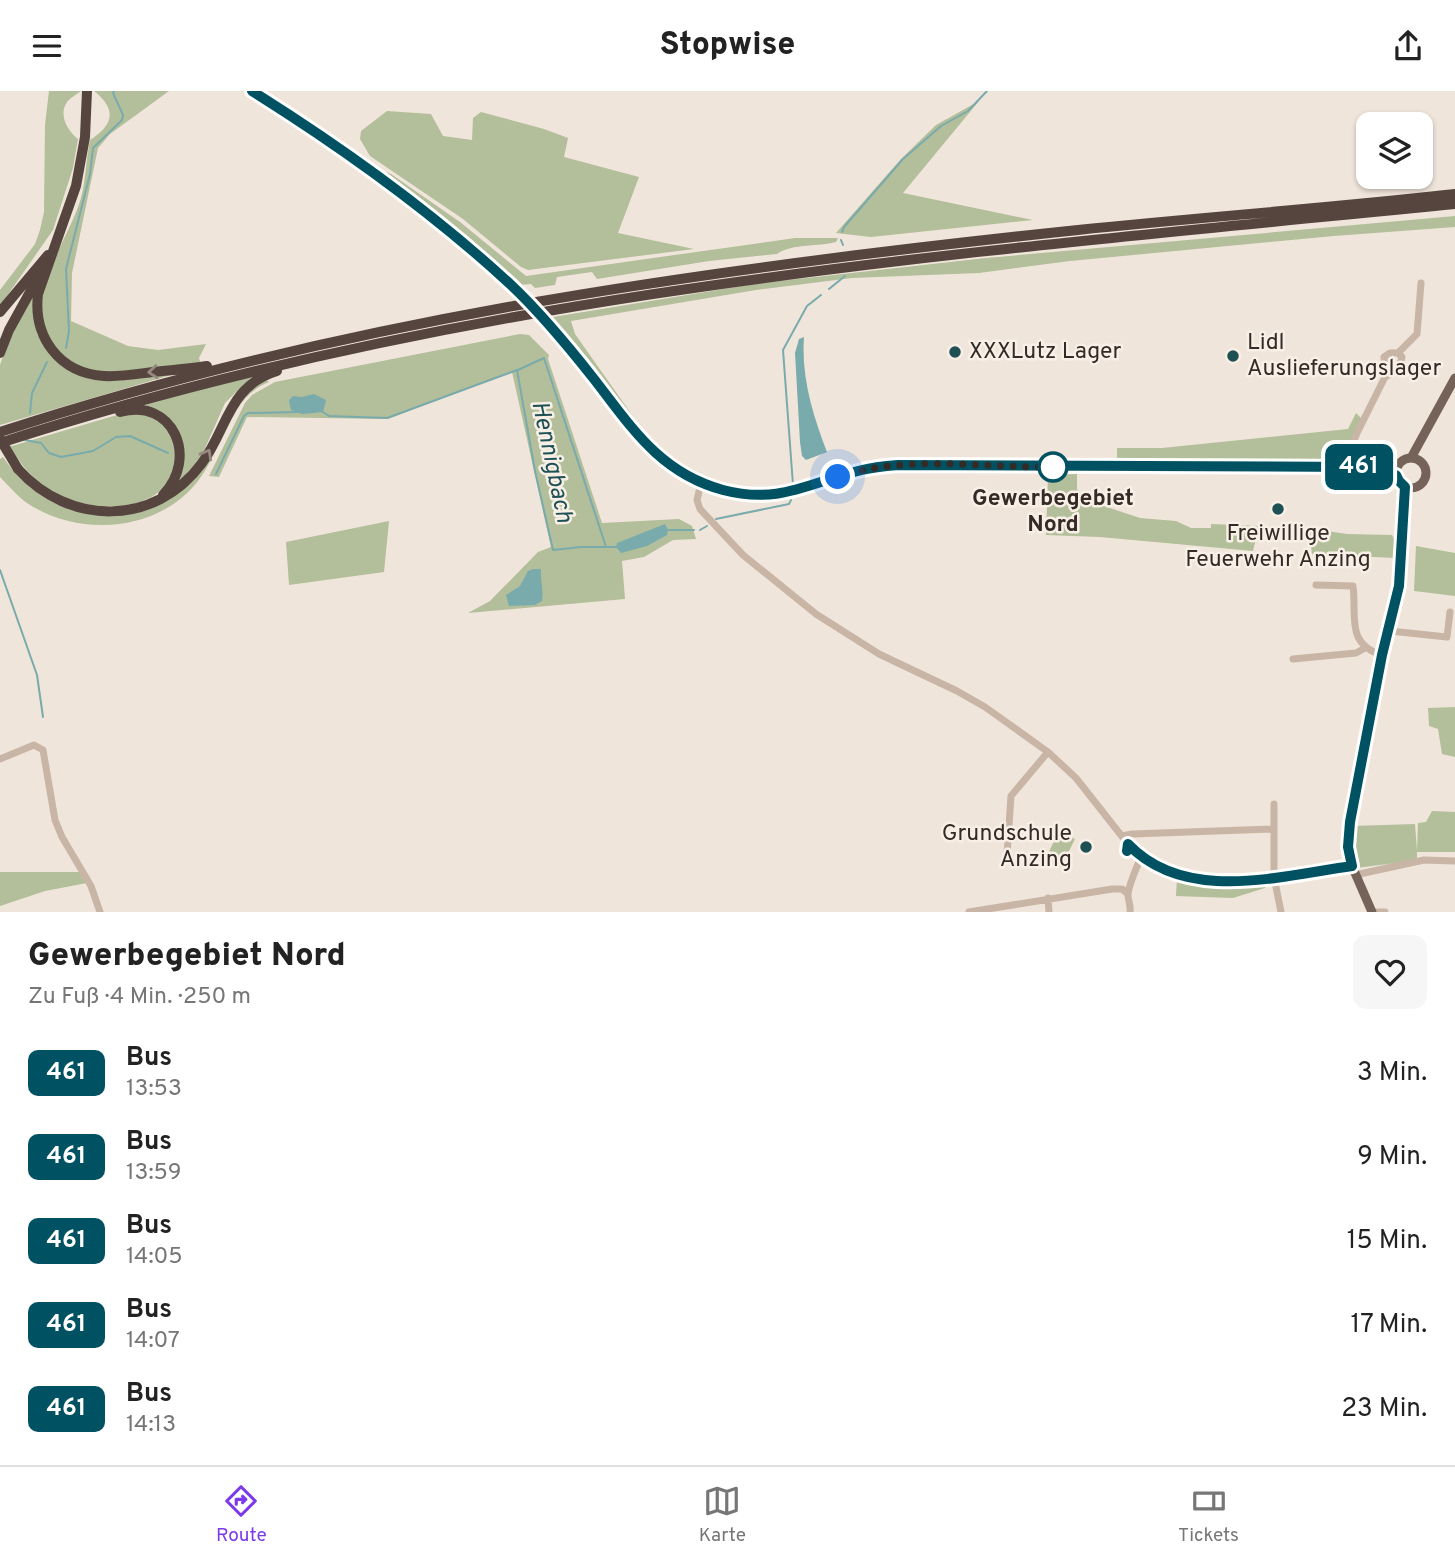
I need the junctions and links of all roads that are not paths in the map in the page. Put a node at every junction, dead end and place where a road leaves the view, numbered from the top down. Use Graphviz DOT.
graph roads {
  1 [pos="87,91"];
  2 [pos="252,91"];
  3 [pos="1455,194"];
  4 [pos="1455,204"];
  5 [pos="52,250"];
  6 [pos="1421,283"];
  7 [pos="0,312"];
  8 [pos="0,353"];
  9 [pos="1398,353"];
  10 [pos="301,359"];
  11 [pos="244,363"];
  12 [pos="1385,377"];
  13 [pos="1455,378"];
  14 [pos="88,415"];
  15 [pos="0,432"];
  16 [pos="0,441"];
  17 [pos="1415,459"];
  18 [pos="1349,467"];
  19 [pos="1397,471"];
  20 [pos="701,483"];
  21 [pos="1409,488"];
  22 [pos="158,499"];
  23 [pos="1316,585"];
  24 [pos="1450,612"];
  25 [pos="1390,631"];
  26 [pos="1365,648"];
  27 [pos="1382,655"];
  28 [pos="1293,659"];
  29 [pos="1048,752"];
  30 [pos="0,759"];
  31 [pos="1274,804"];
  32 [pos="1273,829"];
  33 [pos="1122,837"];
  34 [pos="1142,857"];
  35 [pos="1011,861"];
  36 [pos="1455,861"];
  37 [pos="1353,871"];
  38 [pos="1274,877"];
  39 [pos="1128,894"];
  40 [pos="1048,898"];
  41 [pos="979,911"];
  42 [pos="100,912"];
  43 [pos="969,912"];
  44 [pos="1049,912"];
  45 [pos="1130,912"];
  46 [pos="1280,912"];
  47 [pos="1372,912"];
  48 [pos="1385,912"];
  1 -- 5 [label="highway"];
  2 -- 20 [label="street, bridge"];
  3 -- 11 [label="highway"];
  4 -- 10 [label="highway"];
  5 -- 7 [label="highway"];
  5 -- 8 [label="highway"];
  11 -- 5 [label="highway, one-way"];
  6 -- 9 [label="street"];
  9 -- 12 [label="street"];
  9 -- 12 [label="street"];
  10 -- 14 [label="highway"];
  22 -- 10 [label="highway, one-way"];
  11 -- 15 [label="highway"];
  12 -- 18 [label="street"];
  13 -- 17 [label="main road"];
  14 -- 16 [label="highway"];
  14 -- 22 [label="highway"];
  16 -- 22 [label="highway, bridge"];
  17 -- 19 [label="main road"];
  17 -- 21 [label="main road"];
  18 -- 19 [label="street"];
  18 -- 20 [label="street"];
  19 -- 21 [label="main road"];
  20 -- 29 [label="street"];
  21 -- 25 [label="main road"];
  23 -- 26 [label="street"];
  24 -- 25 [label="street"];
  25 -- 27 [label="main road"];
  26 -- 27 [label="street"];
  26 -- 28 [label="street"];
  27 -- 37 [label="main road"];
  29 -- 33 [label="street"];
  29 -- 35 [label="street"];
  30 -- 42 [label="street"];
  31 -- 32 [label="street"];
  32 -- 33 [label="street"];
  32 -- 38 [label="street"];
  33 -- 34 [label="street"];
  34 -- 38 [label="street"];
  34 -- 39 [label="street"];
  36 -- 37 [label="street"];
  37 -- 38 [label="street"];
  37 -- 47 [label="main road"];
  38 -- 46 [label="street"];
  39 -- 40 [label="street"];
  39 -- 45 [label="street"];
  40 -- 41 [label="street"];
  40 -- 44 [label="street"];
  41 -- 43 [label="street"];
  47 -- 48 [label="street"];
}
